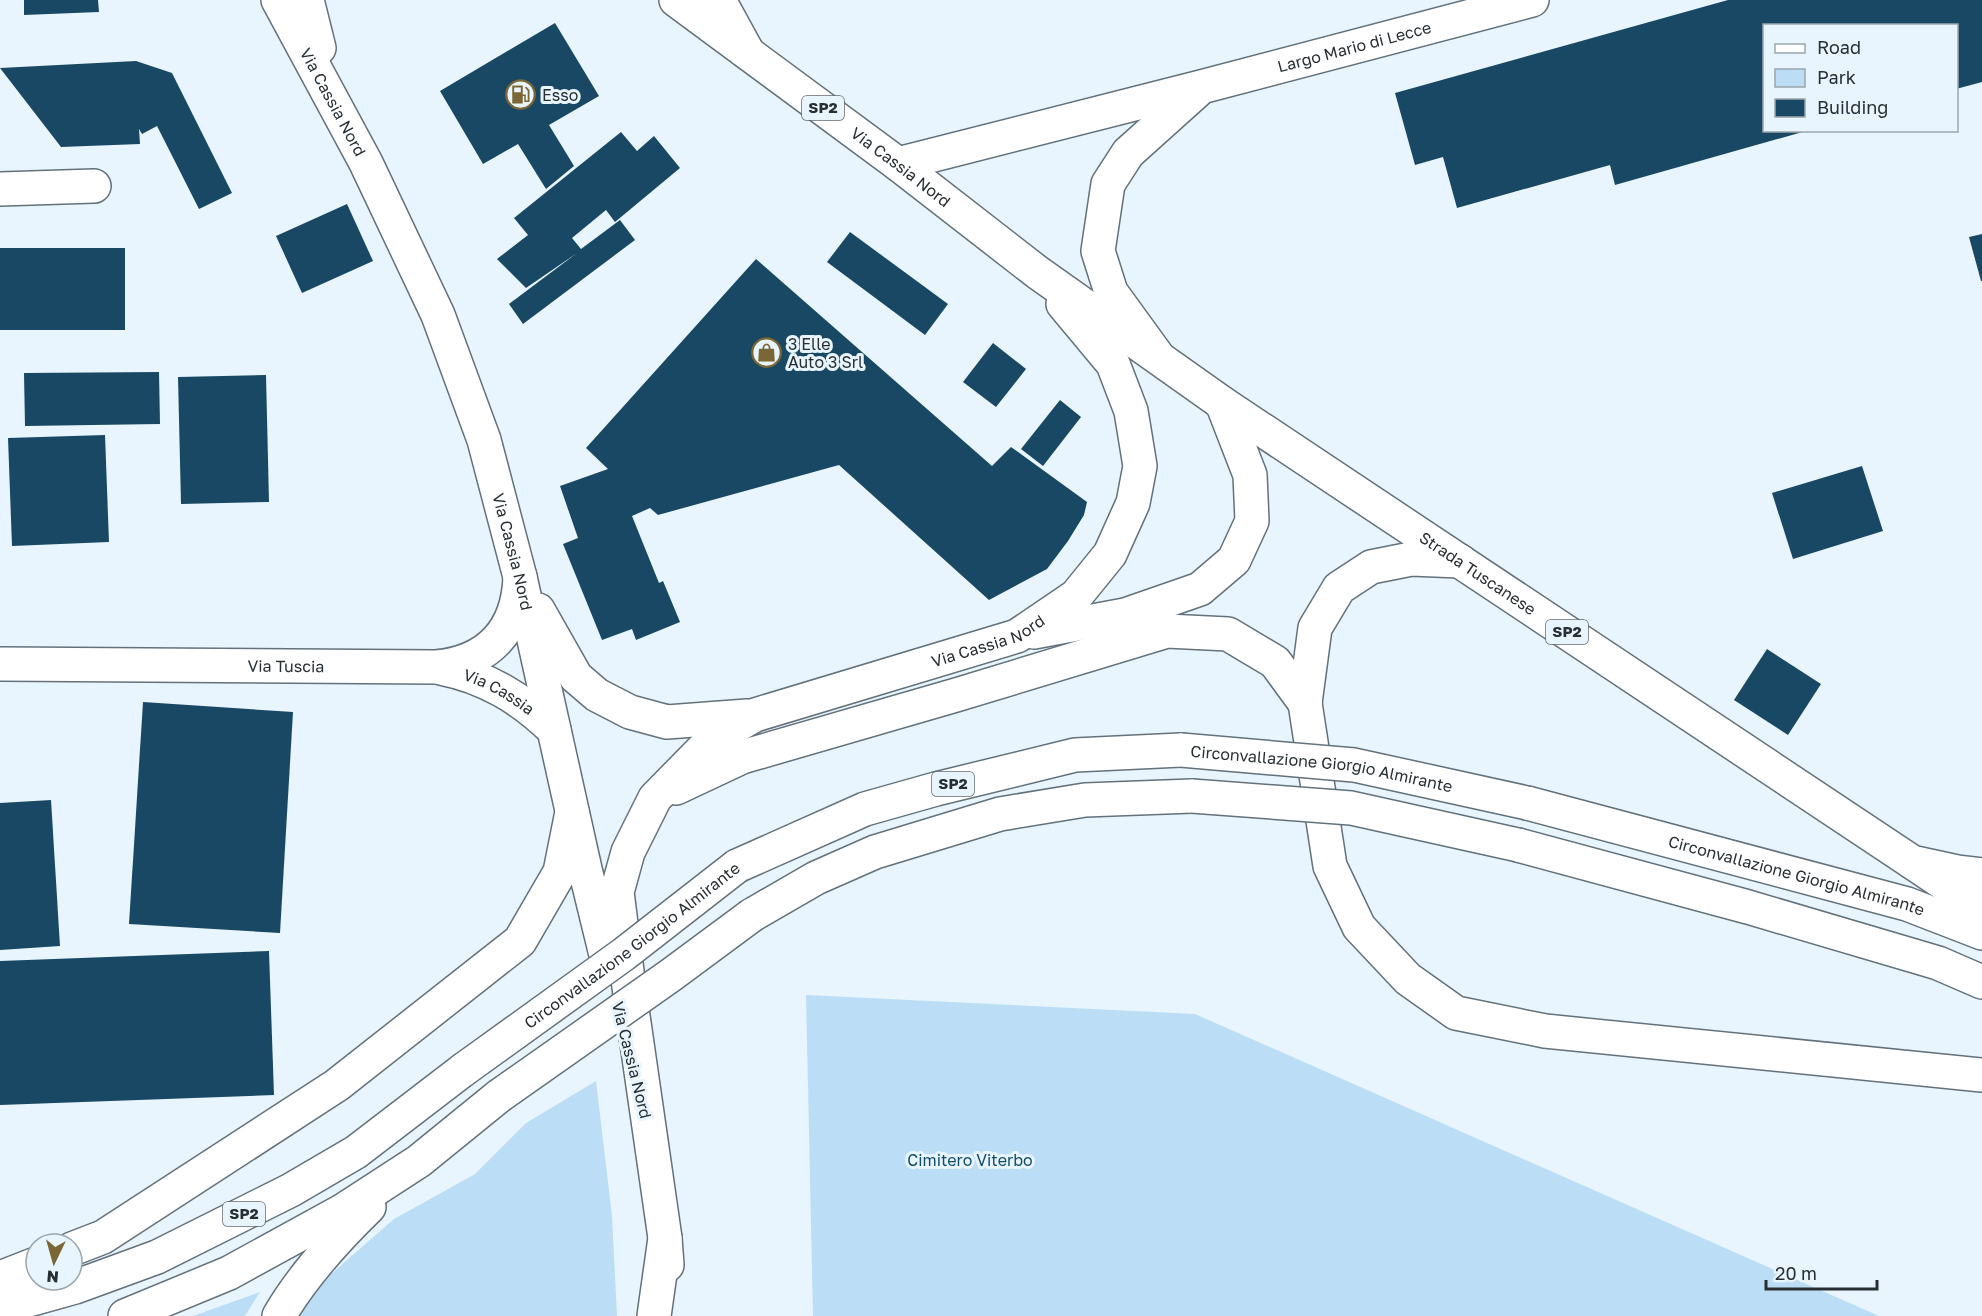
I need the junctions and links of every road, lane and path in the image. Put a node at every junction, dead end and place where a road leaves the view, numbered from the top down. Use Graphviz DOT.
graph roads {
  1 [pos="278,0"];
  2 [pos="307,0"];
  3 [pos="676,0"];
  4 [pos="719,0"];
  5 [pos="1515,2"];
  6 [pos="748,53"];
  7 [pos="1201,87"];
  8 [pos="341,115"];
  9 [pos="898,164"];
  10 [pos="94,186"];
  11 [pos="0,189"];
  12 [pos="1037,272"];
  13 [pos="1156,355"];
  14 [pos="1222,403"];
  15 [pos="1462,561"];
  16 [pos="520,577"];
  17 [pos="1017,636"];
  18 [pos="0,664"];
  19 [pos="436,667"];
  20 [pos="1305,703"];
  21 [pos="754,715"];
  22 [pos="554,730"];
  23 [pos="655,798"];
  24 [pos="572,812"];
  25 [pos="1912,862"];
  26 [pos="1982,875"];
  27 [pos="1982,909"];
  28 [pos="1982,933"];
  29 [pos="1982,982"];
  30 [pos="1982,1075"];
  31 [pos="651,1137"];
  32 [pos="419,1161"];
  33 [pos="665,1238"];
  34 [pos="84,1244"];
  35 [pos="24,1269"];
  36 [pos="0,1278"];
  37 [pos="0,1308"];
  38 [pos="125,1316"];
  39 [pos="279,1316"];
  40 [pos="654,1316"];
  41 [pos="670,1316"];
  1 -- 8 [label="main road, Via Cassia Nord"];
  2 -- 8 [label="main road"];
  3 -- 6 [label="main road, Via Cassia Nord / SP2"];
  4 -- 6 [label="main road"];
  5 -- 7 [label="main road, Largo Mario di Lecce"];
  6 -- 9 [label="main road, Via Cassia Nord / SP2"];
  7 -- 9 [label="main road, Largo Mario di Lecce"];
  7 -- 13 [label="main road, Largo Mario di Lecce"];
  8 -- 16 [label="main road, Via Cassia Nord"];
  9 -- 12 [label="main road, Via Cassia Nord / SP2"];
  10 -- 11 [label="main road"];
  12 -- 13 [label="main road, Via Cassia Nord / SP2"];
  12 -- 17 [label="main road, Via Cassia Nord"];
  13 -- 14 [label="main road, Via Cassia Nord / SP2"];
  14 -- 15 [label="main road, Strada Tuscanese / SP2"];
  14 -- 17 [label="main road"];
  15 -- 20 [label="main road"];
  15 -- 25 [label="main road, Strada Tuscanese / SP2"];
  16 -- 19 [label="main road, Via Tuscia"];
  16 -- 21 [label="main road"];
  16 -- 22 [label="main road, Via Cassia Nord"];
  17 -- 21 [label="main road, Via Cassia Nord"];
  18 -- 19 [label="main road, Via Tuscia"];
  19 -- 22 [label="main road, Via Cassia"];
  20 -- 23 [label="main road"];
  20 -- 30 [label="main road"];
  21 -- 23 [label="main road, Via Cassia Nord"];
  22 -- 24 [label="main road, Via Cassia Nord"];
  23 -- 31 [label="main road, Via Cassia Nord"];
  24 -- 31 [label="main road, Via Cassia Nord"];
  24 -- 34 [label="main road"];
  25 -- 26 [label="main road"];
  25 -- 27 [label="main road, SP2"];
  28 -- 37 [label="main road, Circonvallazione Giorgio Almirante / SP2, bridge"];
  29 -- 32 [label="main road, Circonvallazione Giorgio Almirante / SP2, bridge"];
  31 -- 33 [label="main road, Via Cassia Nord"];
  32 -- 38 [label="main road, Circonvallazione Giorgio Almirante"];
  32 -- 39 [label="main road"];
  33 -- 40 [label="main road"];
  33 -- 41 [label="main road, Via Cassia Nord"];
  35 -- 36 [label="main road"];
}
